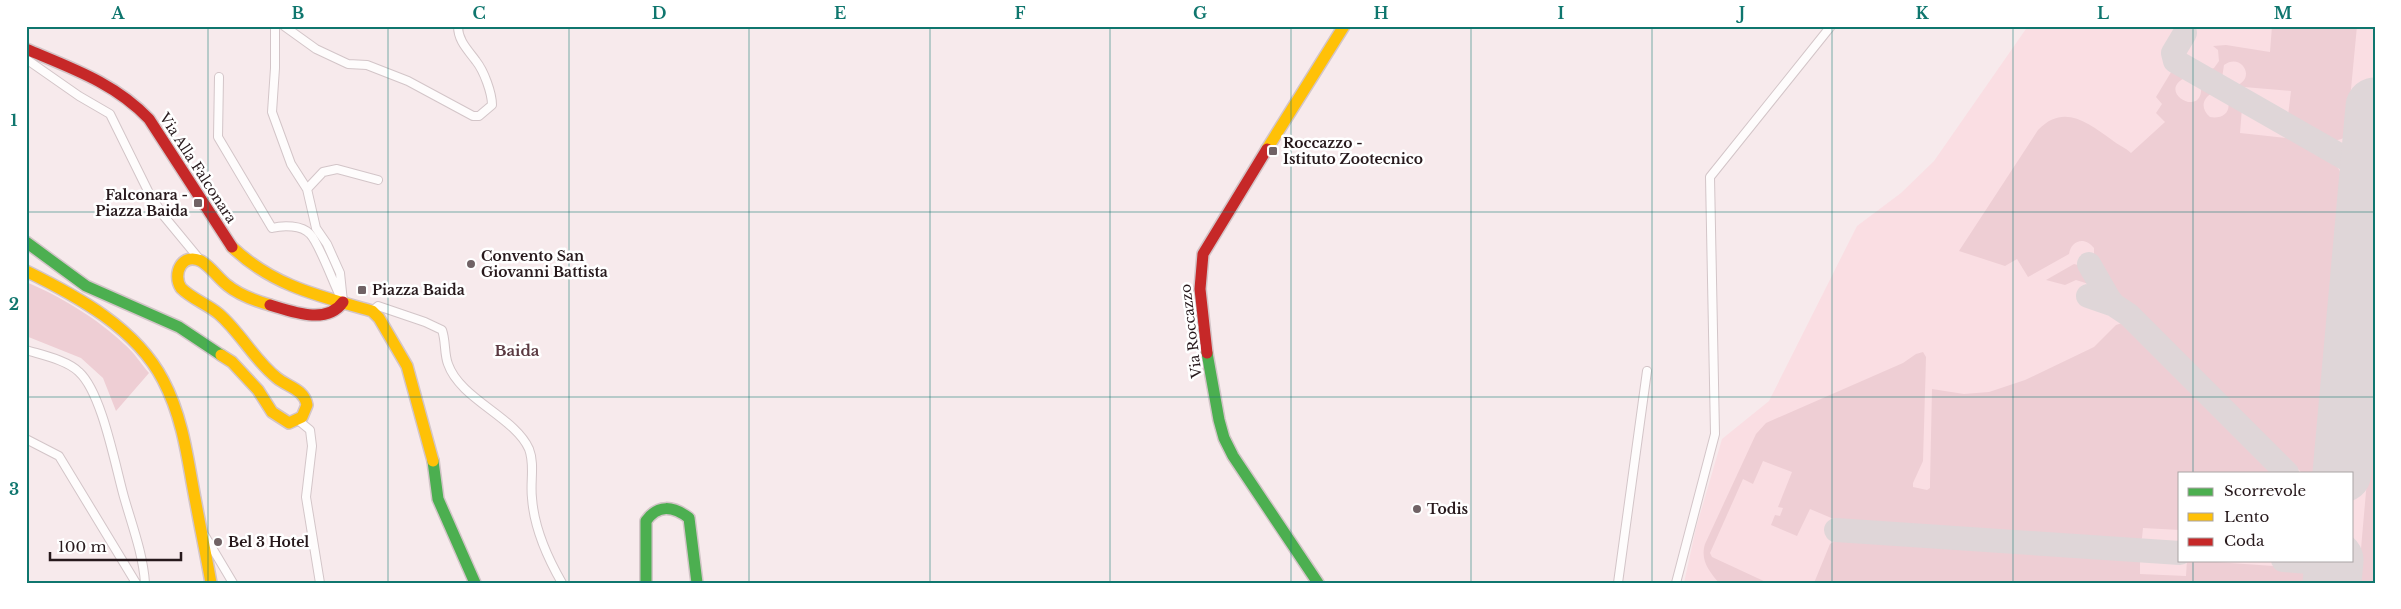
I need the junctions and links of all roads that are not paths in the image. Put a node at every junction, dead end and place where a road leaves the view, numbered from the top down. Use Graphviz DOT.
graph roads {
  1 [pos="274,26"];
  2 [pos="284,26"];
  3 [pos="458,26"];
  4 [pos="1344,26"];
  5 [pos="1830,26"];
  6 [pos="26,49"];
  7 [pos="26,59"];
  8 [pos="218,78"];
  9 [pos="378,180"];
  10 [pos="307,189"];
  11 [pos="26,242"];
  12 [pos="201,261"];
  13 [pos="26,271"];
  14 [pos="343,302"];
  15 [pos="372,311"];
  16 [pos="26,350"];
  17 [pos="1647,371"];
  18 [pos="299,421"];
  19 [pos="26,439"];
  20 [pos="201,530"];
  21 [pos="136,583"];
  22 [pos="144,583"];
  23 [pos="211,583"];
  24 [pos="233,583"];
  25 [pos="320,583"];
  26 [pos="475,583"];
  27 [pos="562,583"];
  28 [pos="646,583"];
  29 [pos="697,583"];
  30 [pos="1318,583"];
  31 [pos="1618,583"];
  32 [pos="1676,583"];
  1 -- 10 [label="street"];
  2 -- 3 [label="street"];
  4 -- 30 [label="street, Via Roccazzo"];
  5 -- 32 [label="street"];
  6 -- 14 [label="street, Via Alla Falconara"];
  7 -- 12 [label="street"];
  8 -- 14 [label="street"];
  9 -- 10 [label="street"];
  10 -- 14 [label="street"];
  11 -- 18 [label="street"];
  12 -- 14 [label="street"];
  12 -- 18 [label="street"];
  13 -- 20 [label="street"];
  14 -- 15 [label="street, Via Alla Falconara"];
  15 -- 26 [label="street"];
  15 -- 27 [label="street"];
  16 -- 22 [label="street"];
  17 -- 31 [label="street"];
  18 -- 25 [label="street"];
  19 -- 21 [label="street"];
  20 -- 23 [label="street"];
  20 -- 24 [label="street"];
  28 -- 29 [label="street"];
}
